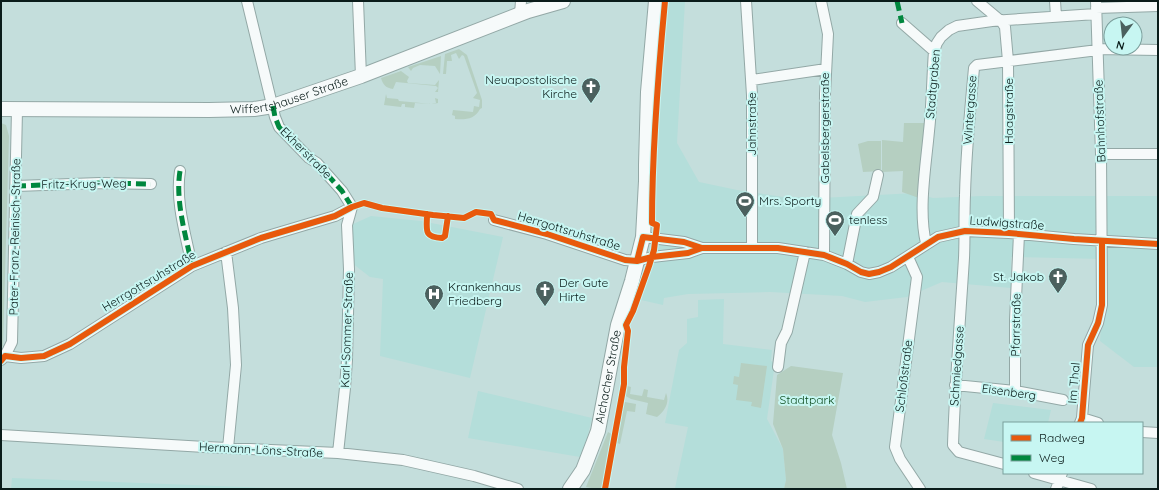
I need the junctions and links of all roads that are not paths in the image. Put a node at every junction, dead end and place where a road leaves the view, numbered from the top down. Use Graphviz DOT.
graph roads {
  1 [pos="247,1"];
  2 [pos="358,1"];
  3 [pos="563,1"];
  4 [pos="656,1"];
  5 [pos="746,1"];
  6 [pos="821,1"];
  7 [pos="977,1"];
  8 [pos="1055,1"];
  9 [pos="1158,6"];
  10 [pos="1096,7"];
  11 [pos="521,8"];
  12 [pos="1056,16"];
  13 [pos="1001,21"];
  14 [pos="902,23"];
  15 [pos="1098,49"];
  16 [pos="1158,50"];
  17 [pos="934,51"];
  18 [pos="1008,61"];
  19 [pos="826,68"];
  20 [pos="361,76"];
  21 [pos="752,80"];
  22 [pos="273,106"];
  23 [pos="1,109"];
  24 [pos="17,110"];
  25 [pos="1101,154"];
  26 [pos="1158,154"];
  27 [pos="180,171"];
  28 [pos="878,175"];
  29 [pos="151,184"];
  30 [pos="16,186"];
  31 [pos="352,207"];
  32 [pos="494,220"];
  33 [pos="965,231"];
  34 [pos="1014,233"];
  35 [pos="643,237"];
  36 [pos="1102,241"];
  37 [pos="926,243"];
  38 [pos="1158,244"];
  39 [pos="752,247"];
  40 [pos="702,248"];
  41 [pos="226,252"];
  42 [pos="805,252"];
  43 [pos="824,255"];
  44 [pos="908,257"];
  45 [pos="637,261"];
  46 [pos="846,264"];
  47 [pos="192,266"];
  48 [pos="1088,345"];
  49 [pos="3,358"];
  50 [pos="778,367"];
  51 [pos="955,385"];
  52 [pos="1015,391"];
  53 [pos="1063,400"];
  54 [pos="1081,421"];
  55 [pos="1143,432"];
  56 [pos="1158,433"];
  57 [pos="1,435"];
  58 [pos="228,448"];
  59 [pos="338,453"];
  60 [pos="1003,464"];
  61 [pos="1037,474"];
  62 [pos="1059,481"];
  63 [pos="518,489"];
  64 [pos="570,489"];
  65 [pos="920,489"];
  66 [pos="1091,489"];
  1 -- 22 [label="street, Ekherstraße"];
  2 -- 20 [label="street"];
  3 -- 11 [label="street, Wiffertshauser Straße"];
  4 -- 35 [label="street, Aichacher Straße"];
  5 -- 21 [label="street, Jahnstraße"];
  6 -- 19 [label="street, Gabelsbergerstraße"];
  7 -- 13 [label="street"];
  8 -- 12 [label="street"];
  9 -- 10 [label="street, Stadtgraben"];
  10 -- 12 [label="street, Stadtgraben"];
  10 -- 15 [label="street, Bahnhofstraße"];
  11 -- 20 [label="street, Wiffertshauser Straße"];
  12 -- 13 [label="street, Stadtgraben"];
  13 -- 17 [label="street, Stadtgraben"];
  13 -- 18 [label="street, Haagstraße"];
  14 -- 17 [label="street"];
  15 -- 16 [label="street, Wintergasse"];
  15 -- 18 [label="street, Wintergasse"];
  15 -- 25 [label="street, Bahnhofstraße"];
  17 -- 37 [label="street, Stadtgraben"];
  18 -- 33 [label="street, Wintergasse"];
  18 -- 34 [label="street, Haagstraße"];
  19 -- 21 [label="street"];
  19 -- 43 [label="street, Gabelsbergerstraße"];
  20 -- 22 [label="street, Wiffertshauser Straße"];
  21 -- 39 [label="street, Jahnstraße"];
  22 -- 24 [label="street, Wiffertshauser Straße"];
  22 -- 31 [label="street, Ekherstraße"];
  23 -- 24 [label="street, Wiffertshauser Straße"];
  24 -- 30 [label="street, Pater-Franz-Reinisch-Straße"];
  25 -- 26 [label="street"];
  25 -- 36 [label="street, Bahnhofstraße"];
  27 -- 47 [label="street"];
  28 -- 46 [label="street"];
  29 -- 30 [label="street, Fritz-Krug-Weg"];
  30 -- 49 [label="street, Pater-Franz-Reinisch-Straße"];
  31 -- 41 [label="street, Herrgottsruhstraße"];
  31 -- 59 [label="street, Karl-Sommer-Straße"];
  32 -- 45 [label="street, Herrgottsruhstraße"];
  33 -- 34 [label="street, Ludwigstraße"];
  33 -- 37 [label="street, Ludwigstraße"];
  33 -- 51 [label="street, Schmiedgasse"];
  34 -- 36 [label="street, Ludwigstraße"];
  34 -- 52 [label="street, Pfarrstraße"];
  35 -- 40 [label="street, Ludwigstraße"];
  35 -- 45 [label="street, Aichacher Straße"];
  36 -- 38 [label="street, Ludwigstraße"];
  36 -- 48 [label="street, Bahnhofstraße"];
  37 -- 44 [label="street, Ludwigstraße"];
  39 -- 40 [label="street, Ludwigstraße"];
  39 -- 42 [label="street, Ludwigstraße"];
  40 -- 45 [label="street, Ludwigstraße"];
  41 -- 47 [label="street, Herrgottsruhstraße"];
  41 -- 58 [label="street"];
  42 -- 43 [label="street, Ludwigstraße"];
  42 -- 50 [label="street"];
  43 -- 46 [label="street, Ludwigstraße"];
  44 -- 46 [label="street, Ludwigstraße"];
  44 -- 65 [label="street, Schloßstraße"];
  45 -- 64 [label="street, Aichacher Straße"];
  47 -- 49 [label="street, Herrgottsruhstraße"];
  48 -- 54 [label="street, Im Thal"];
  51 -- 52 [label="street, Eisenberg"];
  51 -- 60 [label="street, Schmiedgasse"];
  52 -- 53 [label="street, Eisenberg"];
  55 -- 56 [label="street"];
  57 -- 58 [label="street, Hermann-Löns-Straße"];
  58 -- 59 [label="street, Hermann-Löns-Straße"];
  59 -- 63 [label="street, Hermann-Löns-Straße"];
  61 -- 62 [label="street"];
  62 -- 66 [label="street"];
}
